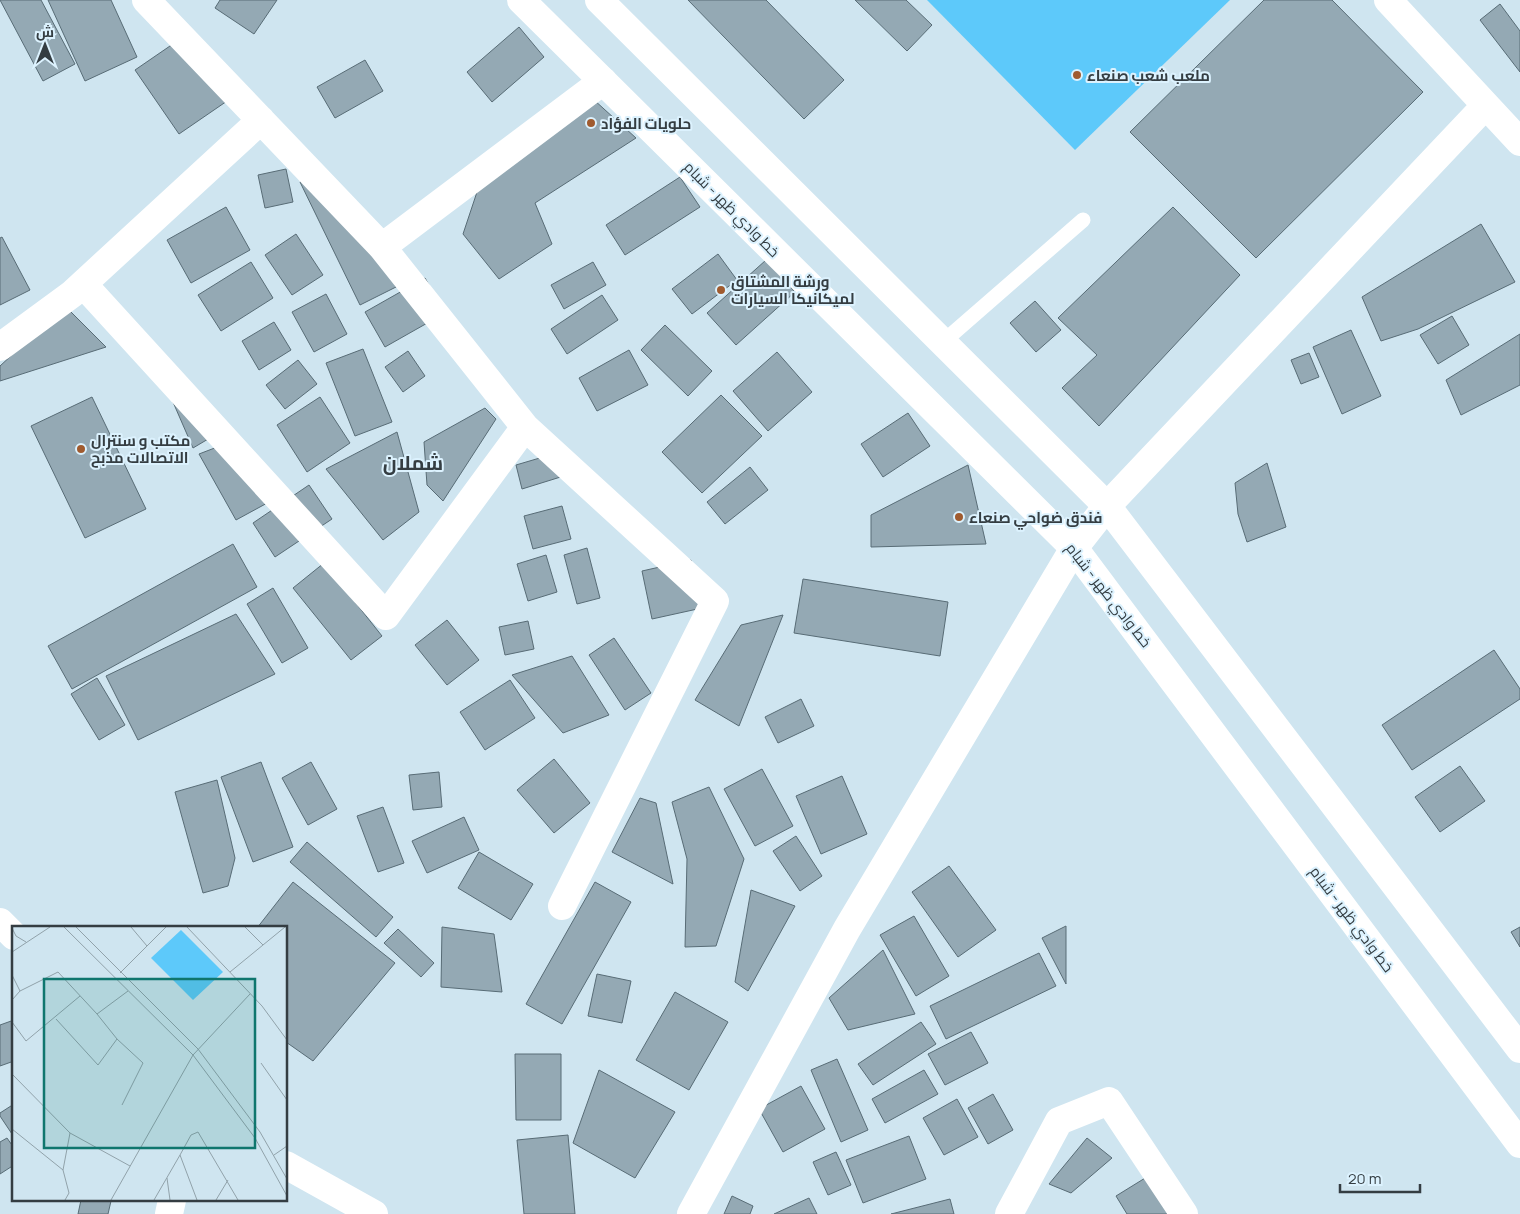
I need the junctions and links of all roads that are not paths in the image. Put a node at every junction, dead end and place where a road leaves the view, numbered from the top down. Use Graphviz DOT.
graph roads {
  1 [pos="146,0"];
  2 [pos="521,0"];
  3 [pos="599,0"];
  4 [pos="1388,0"];
  5 [pos="602,81"];
  6 [pos="1485,106"];
  7 [pos="261,120"];
  8 [pos="1520,142"];
  9 [pos="1083,220"];
  10 [pos="382,247"];
  11 [pos="84,284"];
  12 [pos="943,342"];
  13 [pos="0,347"];
  14 [pos="525,427"];
  15 [pos="1107,506"];
  16 [pos="1074,548"];
  17 [pos="562,906"];
  18 [pos="0,922"];
  19 [pos="12,934"];
  20 [pos="1520,1049"];
  21 [pos="1520,1144"];
  22 [pos="288,1166"];
  23 [pos="374,1214"];
  24 [pos="691,1214"];
  25 [pos="1009,1214"];
  26 [pos="1184,1214"];
  1 -- 7 [label="street"];
  2 -- 5 [label="street, خط وادي ظهر - شبام"];
  3 -- 12 [label="street"];
  4 -- 6 [label="street"];
  5 -- 10 [label="street"];
  5 -- 16 [label="street, خط وادي ظهر - شبام"];
  6 -- 8 [label="street"];
  6 -- 15 [label="street"];
  7 -- 10 [label="street"];
  7 -- 11 [label="street"];
  9 -- 12 [label="lane"];
  10 -- 14 [label="street"];
  11 -- 13 [label="street"];
  11 -- 14 [label="street"];
  12 -- 15 [label="street"];
  14 -- 17 [label="street"];
  15 -- 16 [label="street"];
  15 -- 20 [label="street"];
  16 -- 21 [label="street, خط وادي ظهر - شبام"];
  16 -- 24 [label="street"];
  18 -- 19 [label="street"];
  22 -- 23 [label="street"];
  25 -- 26 [label="street"];
}
